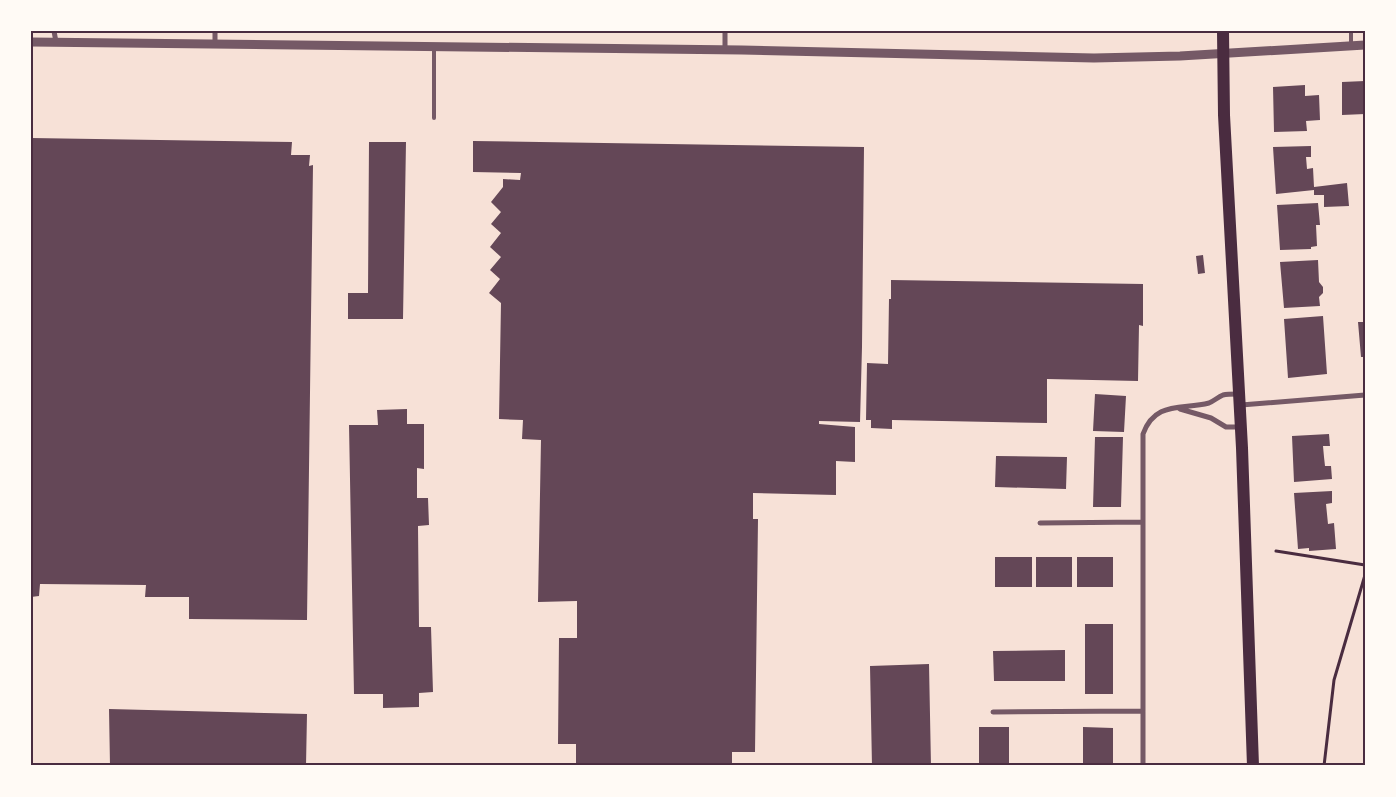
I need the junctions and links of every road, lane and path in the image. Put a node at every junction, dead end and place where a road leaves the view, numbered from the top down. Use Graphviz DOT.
graph roads {
  1 [pos="54,31"];
  2 [pos="215,31"];
  3 [pos="725,31"];
  4 [pos="1223,31"];
  5 [pos="1351,31"];
  6 [pos="31,42"];
  7 [pos="56,42"];
  8 [pos="215,44"];
  9 [pos="1365,45"];
  10 [pos="1351,46"];
  11 [pos="434,47"];
  12 [pos="726,50"];
  13 [pos="1224,54"];
  14 [pos="434,118"];
  15 [pos="1365,395"];
  16 [pos="1239,399"];
  17 [pos="1180,408"];
  18 [pos="1241,427"];
  19 [pos="1142,522"];
  20 [pos="1040,523"];
  21 [pos="1276,551"];
  22 [pos="1365,565"];
  23 [pos="1365,574"];
  24 [pos="1143,711"];
  25 [pos="993,712"];
  26 [pos="1143,766"];
  27 [pos="1253,766"];
  28 [pos="1324,766"];
  1 -- 7 [label="street"];
  2 -- 8 [label="street"];
  3 -- 12 [label="street"];
  4 -- 13 [label="main road"];
  5 -- 10 [label="lane"];
  6 -- 7 [label="street"];
  7 -- 8 [label="street"];
  8 -- 11 [label="street"];
  9 -- 10 [label="street"];
  10 -- 13 [label="street"];
  11 -- 12 [label="street"];
  11 -- 14 [label="lane"];
  12 -- 13 [label="street"];
  13 -- 16 [label="main road"];
  15 -- 16 [label="street"];
  16 -- 17 [label="street"];
  16 -- 18 [label="main road"];
  17 -- 18 [label="street"];
  17 -- 19 [label="street"];
  18 -- 27 [label="main road"];
  19 -- 20 [label="street"];
  19 -- 24 [label="street"];
  21 -- 22 [label="path"];
  23 -- 28 [label="path"];
  24 -- 25 [label="street"];
  24 -- 26 [label="street"];
}
